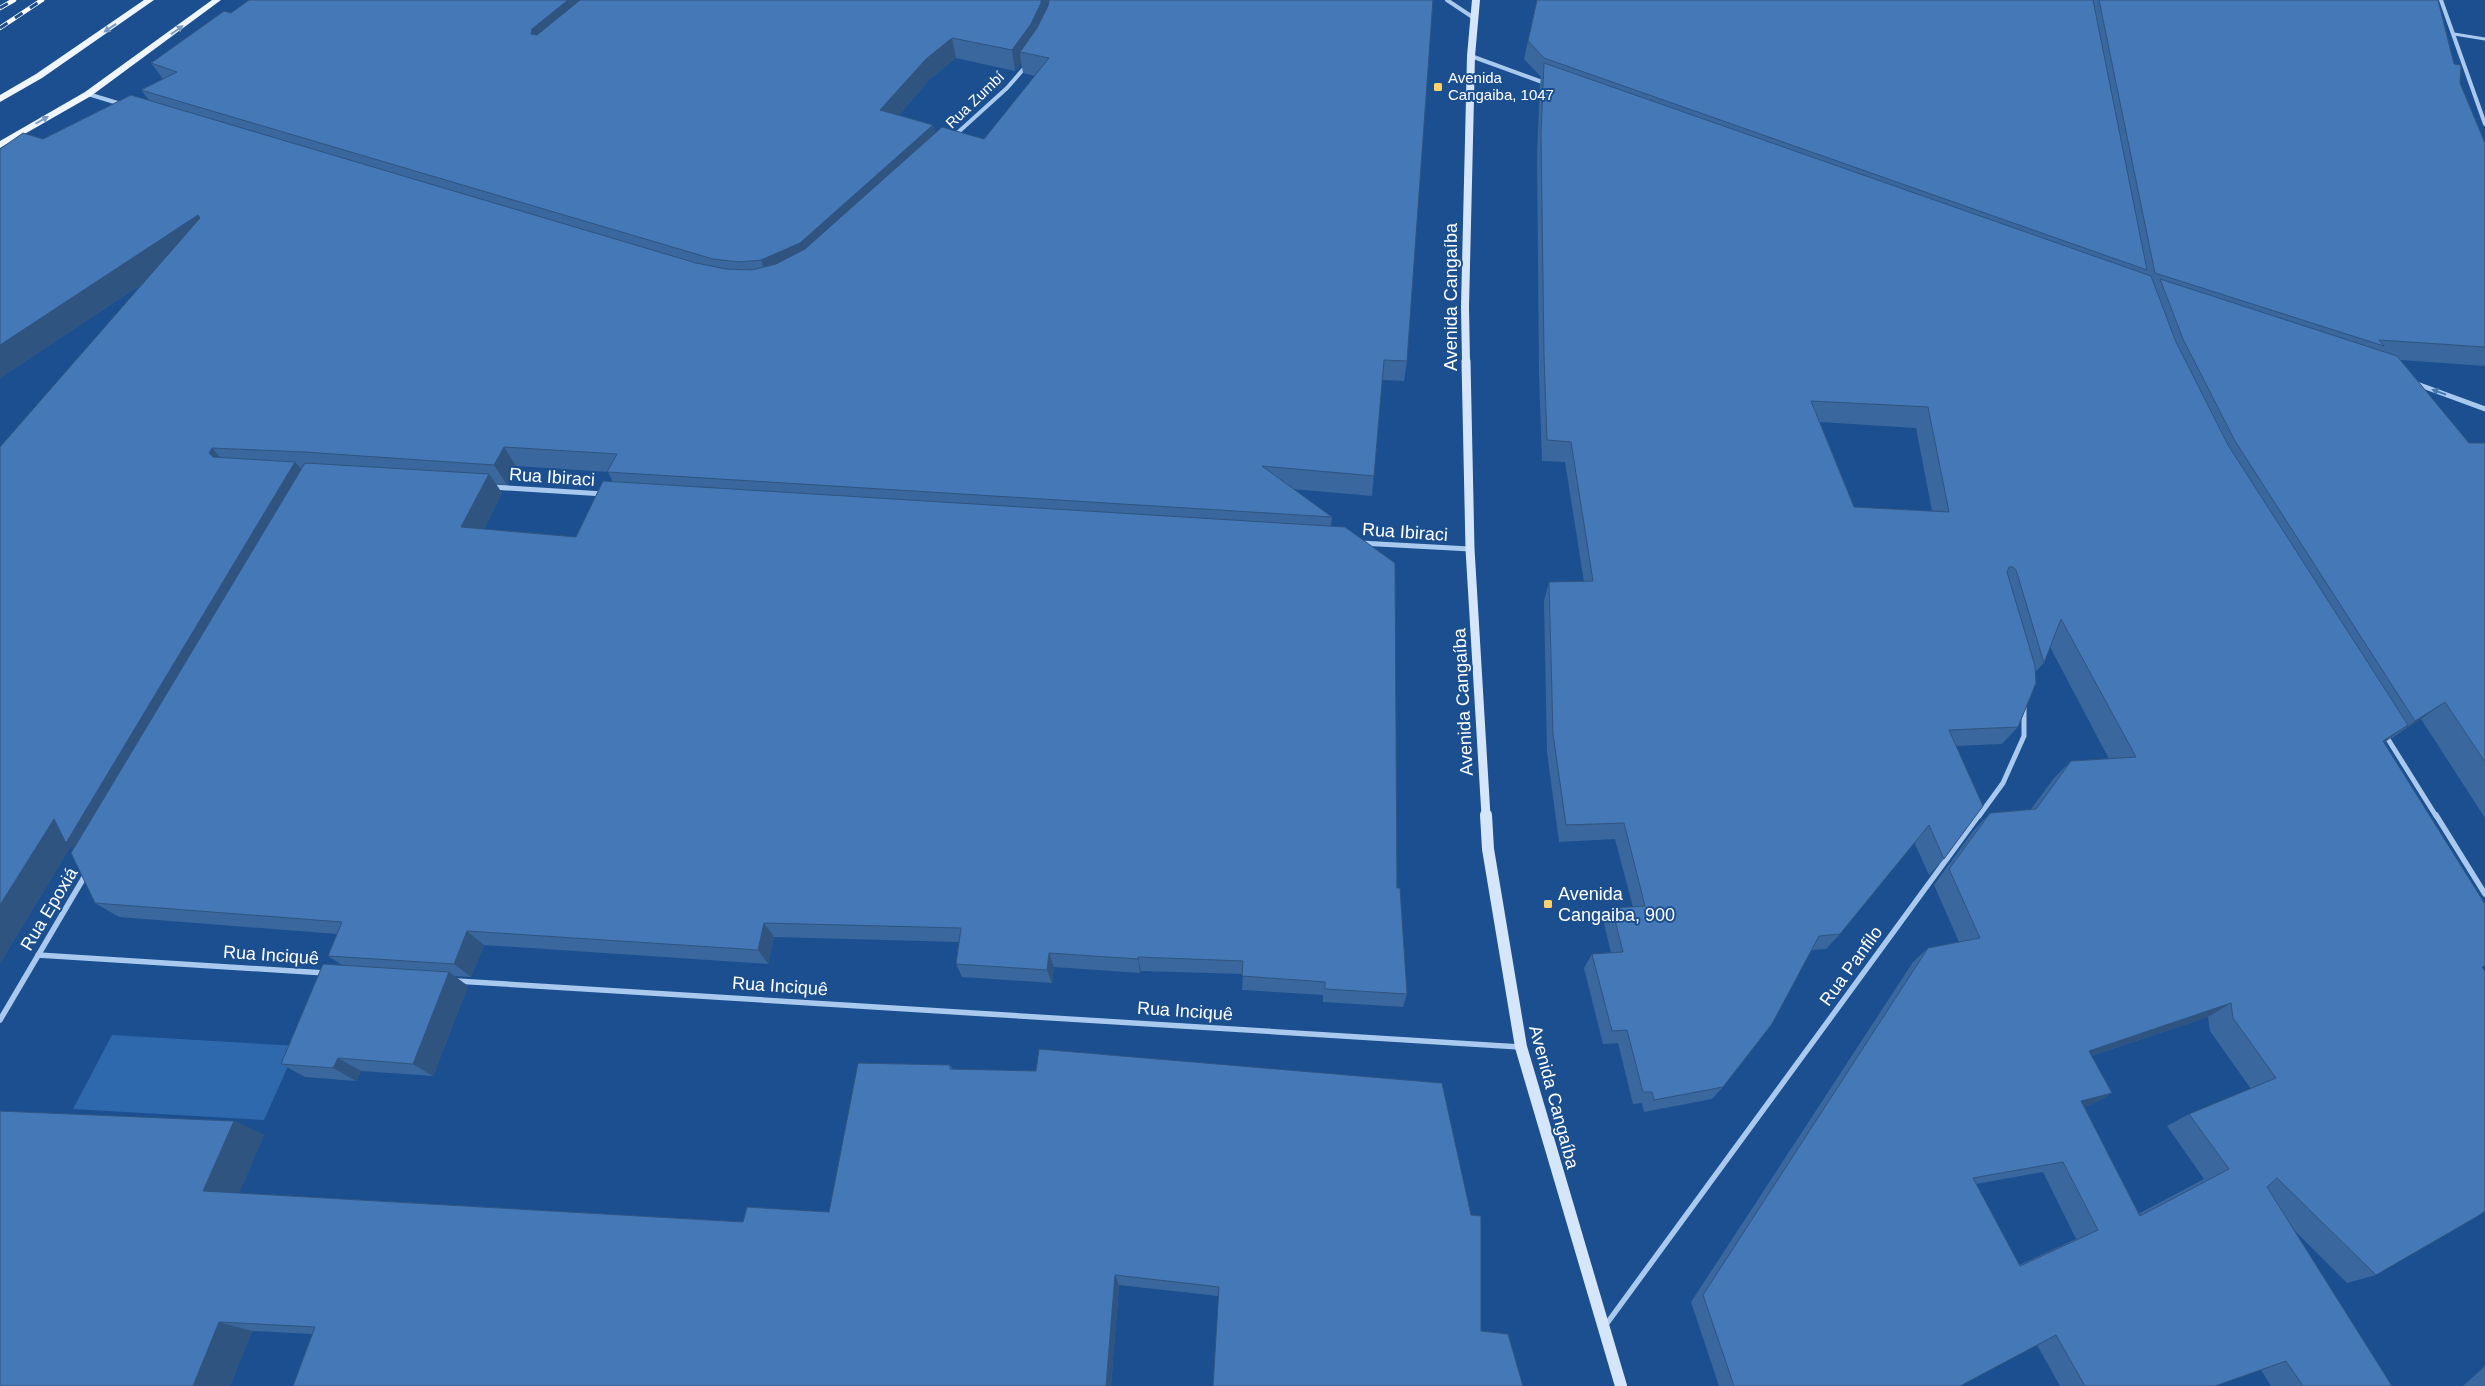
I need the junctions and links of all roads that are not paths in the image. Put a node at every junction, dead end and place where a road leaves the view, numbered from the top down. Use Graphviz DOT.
graph roads {
  1 [pos="150,0"];
  2 [pos="217,0"];
  3 [pos="1447,0"];
  4 [pos="1476,0"];
  5 [pos="2442,0"];
  6 [pos="1474,18"];
  7 [pos="2454,34"];
  8 [pos="2485,39"];
  9 [pos="1471,56"];
  10 [pos="1031,60"];
  11 [pos="1546,83"];
  12 [pos="88,94"];
  13 [pos="0,99"];
  14 [pos="128,106"];
  15 [pos="2485,124"];
  16 [pos="950,140"];
  17 [pos="0,145"];
  18 [pos="2407,381"];
  19 [pos="2485,409"];
  20 [pos="489,487"];
  21 [pos="608,495"];
  22 [pos="1351,542"];
  23 [pos="1470,550"];
  24 [pos="2024,701"];
  25 [pos="2384,734"];
  26 [pos="88,870"];
  27 [pos="2485,894"];
  28 [pos="38,956"];
  29 [pos="337,974"];
  30 [pos="446,981"];
  31 [pos="0,1020"];
  32 [pos="1521,1047"];
  33 [pos="1603,1328"];
  34 [pos="1621,1386"];
  1 -- 13 [label="main road, one-way"];
  12 -- 2 [label="main road, one-way"];
  3 -- 6 [label="street"];
  4 -- 6 [label="main road, Avenida Cangaíba"];
  5 -- 7 [label="street"];
  6 -- 9 [label="main road, Avenida Cangaíba"];
  7 -- 8 [label="lane"];
  7 -- 15 [label="street"];
  9 -- 11 [label="street"];
  9 -- 23 [label="main road, Avenida Cangaíba"];
  10 -- 16 [label="street, Rua Zumbí"];
  12 -- 14 [label="street"];
  17 -- 12 [label="main road, one-way"];
  19 -- 18 [label="street, one-way"];
  20 -- 21 [label="street, Rua Ibiraci"];
  22 -- 23 [label="street, Rua Ibiraci"];
  23 -- 32 [label="main road, Avenida Cangaíba"];
  24 -- 33 [label="street, Rua Panfilo"];
  25 -- 27 [label="street"];
  26 -- 28 [label="street, Rua Epoxiá"];
  28 -- 29 [label="street, Rua Inciquê"];
  28 -- 31 [label="street, Rua Epoxiá"];
  30 -- 32 [label="street, Rua Inciquê"];
  32 -- 33 [label="main road, Avenida Cangaíba"];
  33 -- 34 [label="main road, Avenida Cangaíba"];
}
